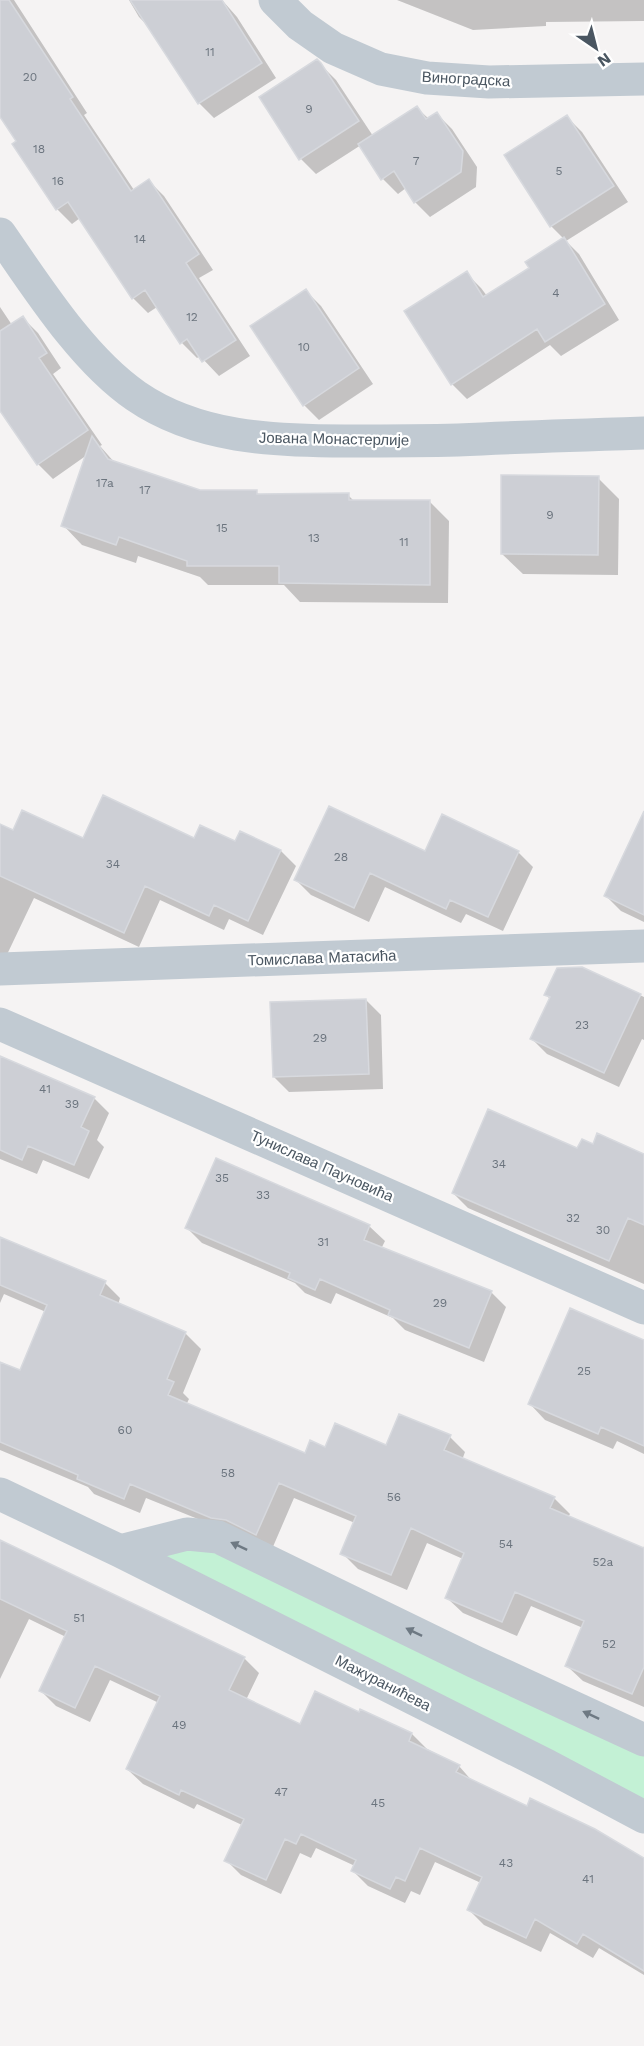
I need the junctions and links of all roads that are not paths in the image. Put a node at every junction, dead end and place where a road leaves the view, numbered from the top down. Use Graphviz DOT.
graph roads {
  1 [pos="275,0"];
  2 [pos="644,79"];
  3 [pos="0,234"];
  4 [pos="644,433"];
  5 [pos="644,946"];
  6 [pos="0,969"];
  7 [pos="0,1024"];
  8 [pos="644,1308"];
  9 [pos="0,1494"];
  10 [pos="120,1551"];
  11 [pos="644,1740"];
  12 [pos="644,1817"];
  1 -- 2 [label="street, Виноградска"];
  3 -- 4 [label="street, Јована Монастерлије"];
  5 -- 6 [label="street, Томислава Матасића"];
  7 -- 8 [label="street, Тунислава Пауновића"];
  9 -- 10 [label="street, Мажуранићева"];
  11 -- 10 [label="street, one-way"];
  10 -- 12 [label="street, Мажуранићева"];
}
